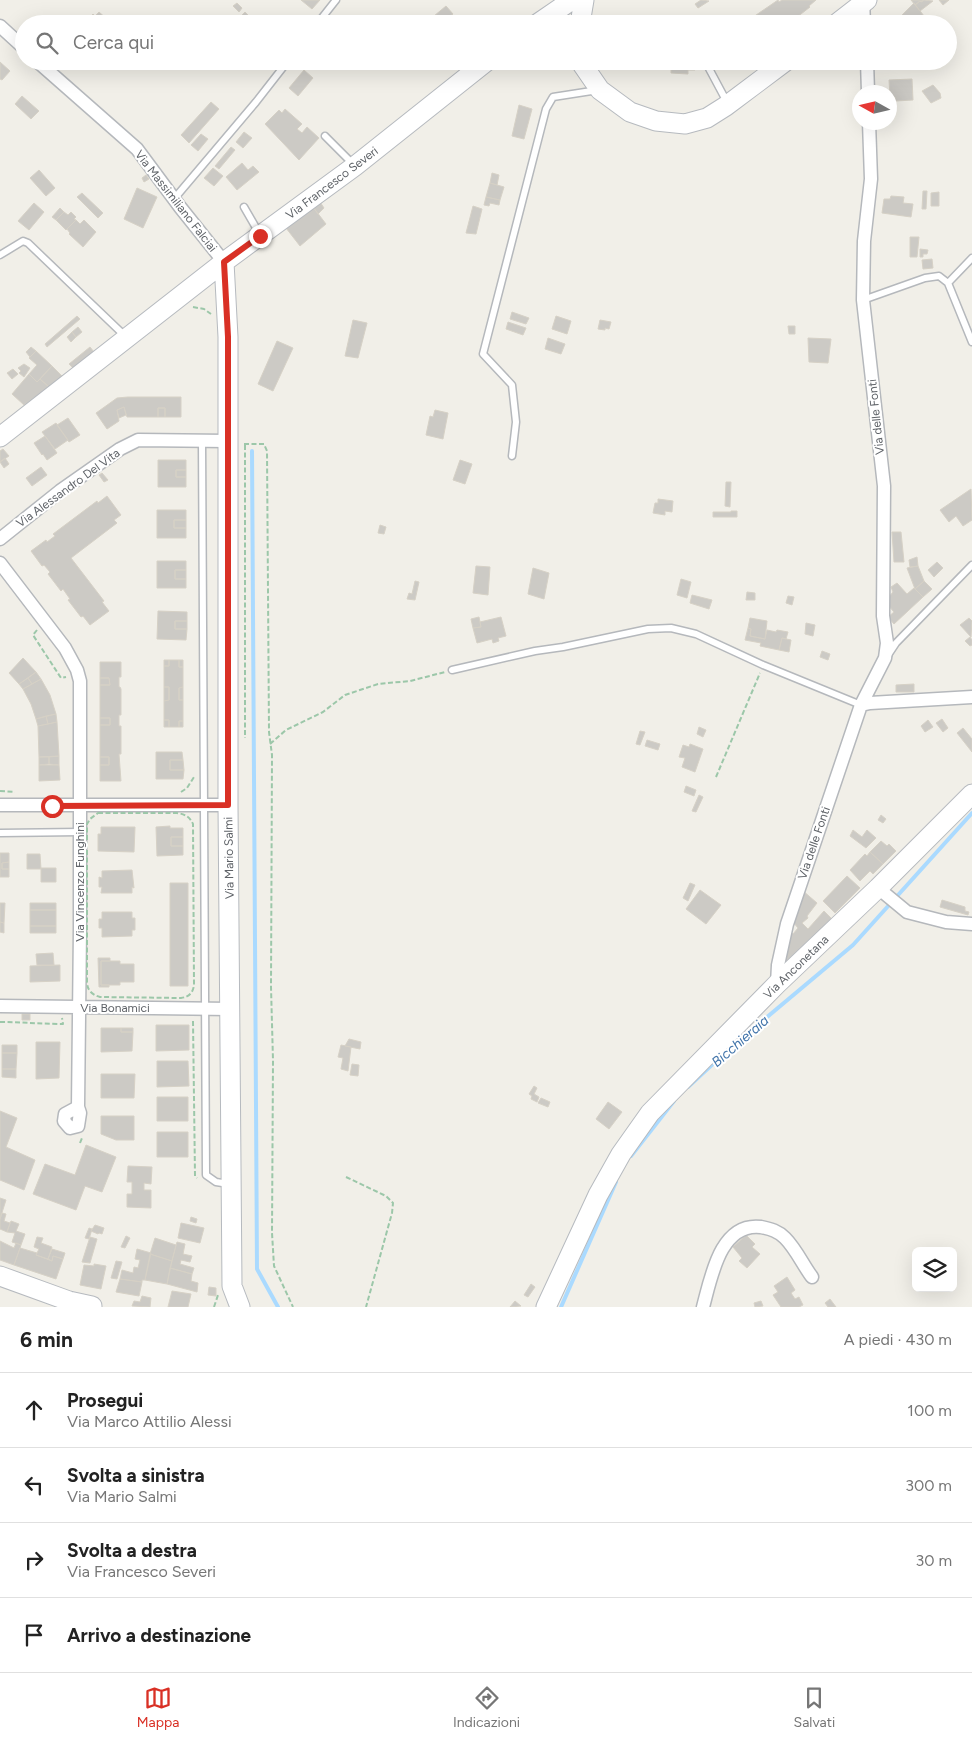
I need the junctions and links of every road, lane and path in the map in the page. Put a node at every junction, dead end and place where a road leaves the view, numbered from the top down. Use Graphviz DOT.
graph roads {
  1 [pos="336,0"];
  2 [pos="572,0"];
  3 [pos="584,0"];
  4 [pos="864,1"];
  5 [pos="324,15"];
  6 [pos="556,15"];
  7 [pos="582,15"];
  8 [pos="847,15"];
  9 [pos="864,15"];
  10 [pos="0,26"];
  11 [pos="15,40"];
  12 [pos="47,70"];
  13 [pos="281,70"];
  14 [pos="476,70"];
  15 [pos="587,70"];
  16 [pos="710,70"];
  17 [pos="774,70"];
  18 [pos="867,70"];
  19 [pos="868,85"];
  20 [pos="600,90"];
  21 [pos="728,105"];
  22 [pos="869,130"];
  23 [pos="325,136"];
  24 [pos="355,166"];
  25 [pos="174,199"];
  26 [pos="244,207"];
  27 [pos="260,236"];
  28 [pos="0,255"];
  29 [pos="972,258"];
  30 [pos="224,262"];
  31 [pos="948,284"];
  32 [pos="863,300"];
  33 [pos="188,306"];
  34 [pos="212,316"];
  35 [pos="128,339"];
  36 [pos="972,342"];
  37 [pos="0,437"];
  38 [pos="202,442"];
  39 [pos="236,443"];
  40 [pos="512,456"];
  41 [pos="0,539"];
  42 [pos="0,563"];
  43 [pos="972,565"];
  44 [pos="38,629"];
  45 [pos="885,658"];
  46 [pos="763,665"];
  47 [pos="452,670"];
  48 [pos="440,673"];
  49 [pos="69,676"];
  50 [pos="972,697"];
  51 [pos="862,705"];
  52 [pos="270,744"];
  53 [pos="194,776"];
  54 [pos="716,777"];
  55 [pos="0,791"];
  56 [pos="180,793"];
  57 [pos="15,794"];
  58 [pos="972,794"];
  59 [pos="0,805"];
  60 [pos="228,805"];
  61 [pos="81,806"];
  62 [pos="203,806"];
  63 [pos="84,828"];
  64 [pos="0,833"];
  65 [pos="882,892"];
  66 [pos="972,924"];
  67 [pos="777,984"];
  68 [pos="0,1006"];
  69 [pos="80,1008"];
  70 [pos="204,1008"];
  71 [pos="230,1009"];
  72 [pos="190,1016"];
  73 [pos="67,1018"];
  74 [pos="0,1022"];
  75 [pos="78,1107"];
  76 [pos="82,1136"];
  77 [pos="80,1143"];
  78 [pos="346,1177"];
  79 [pos="202,1181"];
  80 [pos="231,1184"];
  81 [pos="0,1276"];
  82 [pos="812,1277"];
  83 [pos="225,1295"];
  84 [pos="93,1307"];
  85 [pos="214,1307"];
  86 [pos="240,1307"];
  87 [pos="293,1307"];
  88 [pos="366,1307"];
  89 [pos="546,1307"];
  90 [pos="703,1307"];
  1 -- 5 [label="lane"];
  2 -- 6 [label="street"];
  3 -- 7 [label="street"];
  4 -- 8 [label="street"];
  4 -- 9 [label="street"];
  10 -- 11 [label="street"];
  12 -- 25 [label="street, Via Massimiliano Falciai"];
  13 -- 25 [label="lane"];
  14 -- 24 [label="street, Via Francesco Severi"];
  15 -- 20 [label="street"];
  16 -- 21 [label="lane"];
  17 -- 21 [label="street"];
  18 -- 19 [label="street"];
  20 -- 21 [label="street"];
  20 -- 40 [label="lane"];
  22 -- 32 [label="street, Via delle Fonti"];
  23 -- 24 [label="lane"];
  24 -- 27 [label="street, Via Francesco Severi"];
  25 -- 30 [label="street, Via Massimiliano Falciai"];
  26 -- 27 [label="lane"];
  27 -- 30 [label="street, Via Francesco Severi"];
  28 -- 35 [label="lane"];
  29 -- 31 [label="lane"];
  30 -- 35 [label="street, Via Francesco Severi"];
  30 -- 39 [label="street, Via Mario Salmi"];
  31 -- 32 [label="lane"];
  31 -- 36 [label="lane"];
  32 -- 45 [label="street, Via delle Fonti"];
  33 -- 34 [label="path"];
  35 -- 37 [label="street, Via Francesco Severi"];
  38 -- 39 [label="street, Via Alessandro Del Vita"];
  38 -- 41 [label="street, Via Alessandro Del Vita"];
  38 -- 62 [label="lane, Via Mario Salmi"];
  39 -- 52 [label="path"];
  39 -- 60 [label="street, Via Mario Salmi"];
  42 -- 61 [label="street, Via Vincenzo Funghini"];
  43 -- 45 [label="lane"];
  44 -- 49 [label="path"];
  45 -- 51 [label="street, Via delle Fonti"];
  46 -- 47 [label="lane"];
  46 -- 51 [label="lane"];
  46 -- 54 [label="path"];
  48 -- 52 [label="path"];
  50 -- 51 [label="street"];
  51 -- 67 [label="street, Via delle Fonti"];
  52 -- 87 [label="path"];
  53 -- 56 [label="path"];
  55 -- 57 [label="path"];
  58 -- 65 [label="street, Via Anconetana"];
  59 -- 61 [label="street"];
  60 -- 62 [label="street"];
  60 -- 71 [label="street, Via Mario Salmi"];
  61 -- 62 [label="street"];
  61 -- 63 [label="street, Via Vincenzo Funghini"];
  62 -- 70 [label="lane, Via Mario Salmi"];
  63 -- 63 [label="path"];
  63 -- 64 [label="lane"];
  63 -- 69 [label="street, Via Vincenzo Funghini"];
  65 -- 66 [label="street"];
  65 -- 67 [label="street, Via Anconetana"];
  67 -- 89 [label="street, Via Anconetana"];
  68 -- 69 [label="street, Via Bonamici"];
  69 -- 70 [label="street, Via Bonamici"];
  69 -- 75 [label="street, Via Vincenzo Funghini"];
  70 -- 71 [label="street, Via Bonamici"];
  70 -- 80 [label="lane, Via Mario Salmi"];
  71 -- 80 [label="street, Via Mario Salmi"];
  72 -- 79 [label="path"];
  73 -- 74 [label="path"];
  76 -- 77 [label="path"];
  78 -- 88 [label="path"];
  80 -- 83 [label="street, Via Mario Salmi"];
  81 -- 84 [label="street"];
  82 -- 90 [label="street"];
  83 -- 85 [label="path"];
  83 -- 86 [label="street, Via Mario Salmi"];
}
